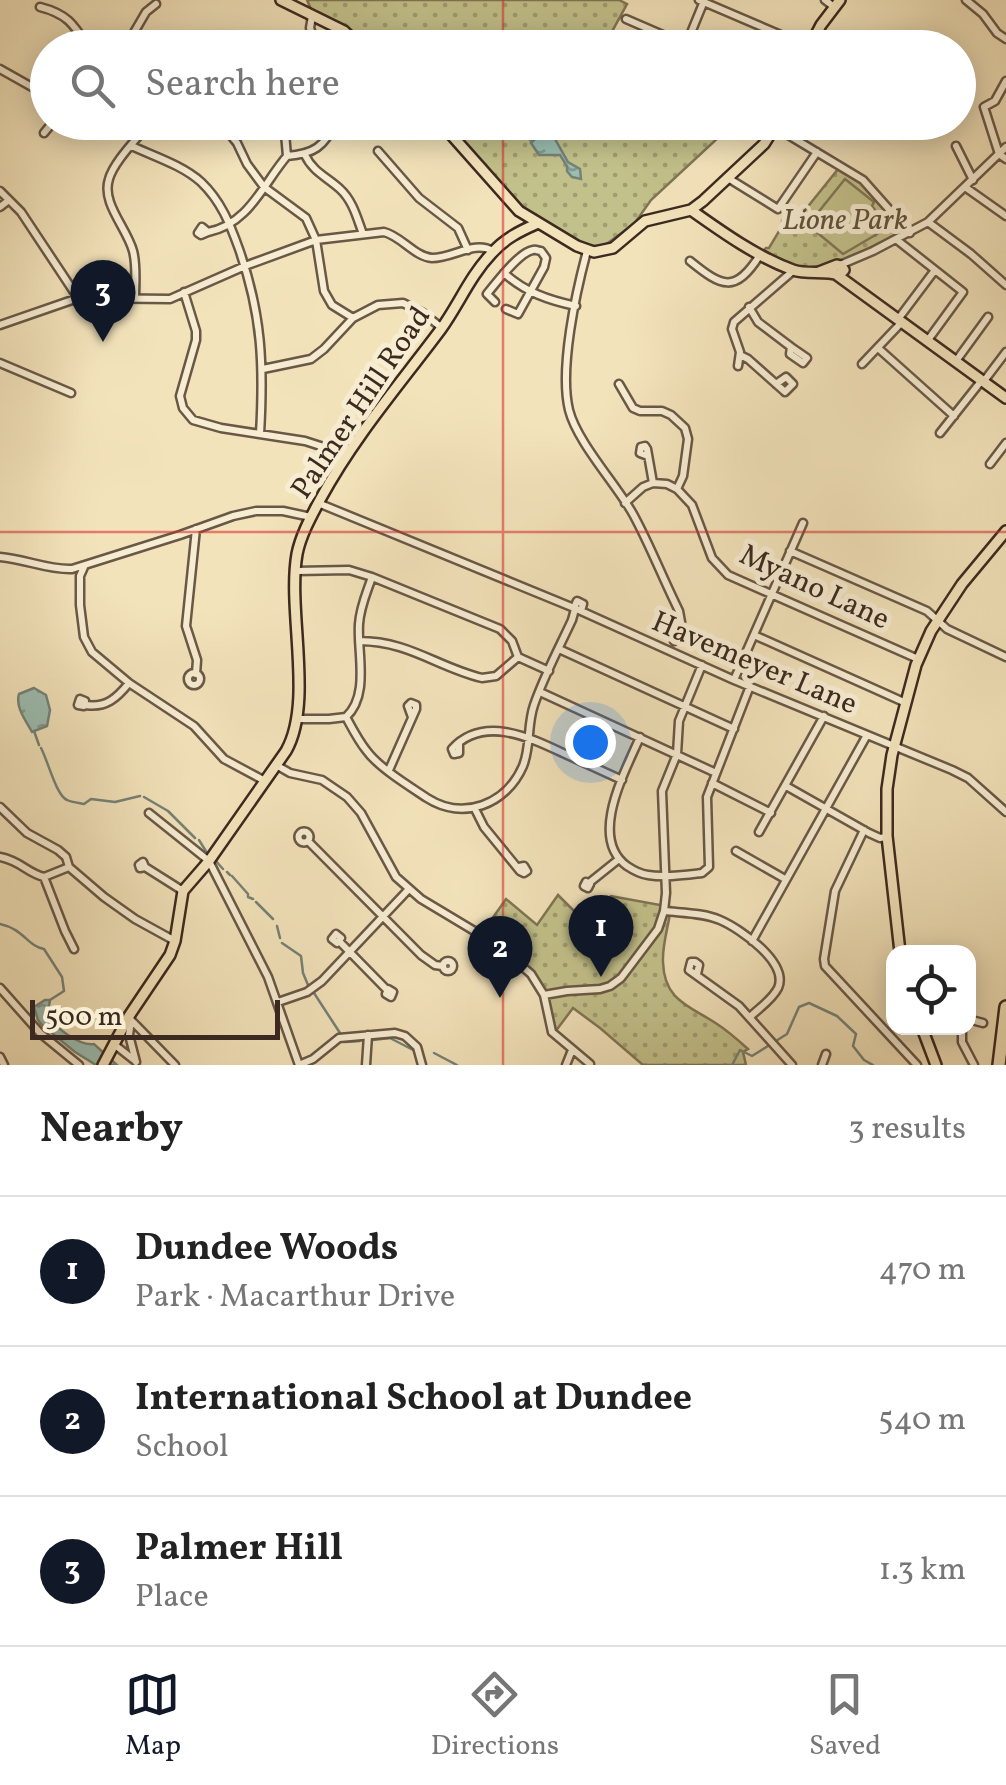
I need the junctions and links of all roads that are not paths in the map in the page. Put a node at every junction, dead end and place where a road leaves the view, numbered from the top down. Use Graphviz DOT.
graph roads {
  1 [pos="281,0"];
  2 [pos="702,1"];
  3 [pos="967,1"];
  4 [pos="297,2"];
  5 [pos="833,2"];
  6 [pos="156,4"];
  7 [pos="40,7"];
  8 [pos="312,15"];
  9 [pos="626,19"];
  10 [pos="77,30"];
  11 [pos="136,30"];
  12 [pos="311,30"];
  13 [pos="342,30"];
  14 [pos="651,30"];
  15 [pos="693,30"];
  16 [pos="769,30"];
  17 [pos="818,30"];
  18 [pos="1006,40"];
  19 [pos="0,69"];
  20 [pos="1006,81"];
  21 [pos="30,86"];
  22 [pos="136,140"];
  23 [pos="235,140"];
  24 [pos="285,140"];
  25 [pos="325,140"];
  26 [pos="455,140"];
  27 [pos="767,140"];
  28 [pos="799,140"];
  29 [pos="132,146"];
  30 [pos="956,146"];
  31 [pos="1006,147"];
  32 [pos="378,151"];
  33 [pos="817,152"];
  34 [pos="305,155"];
  35 [pos="286,156"];
  36 [pos="1002,157"];
  37 [pos="728,178"];
  38 [pos="973,180"];
  39 [pos="264,187"];
  40 [pos="965,187"];
  41 [pos="0,191"];
  42 [pos="10,200"];
  43 [pos="0,207"];
  44 [pos="691,210"];
  45 [pos="1006,216"];
  46 [pos="928,222"];
  47 [pos="230,224"];
  48 [pos="536,224"];
  49 [pos="208,232"];
  50 [pos="910,233"];
  51 [pos="363,234"];
  52 [pos="316,240"];
  53 [pos="898,240"];
  54 [pos="468,250"];
  55 [pos="494,251"];
  56 [pos="588,251"];
  57 [pos="760,254"];
  58 [pos="690,261"];
  59 [pos="245,266"];
  60 [pos="794,270"];
  61 [pos="934,270"];
  62 [pos="840,272"];
  63 [pos="504,273"];
  64 [pos="1006,285"];
  65 [pos="184,292"];
  66 [pos="530,292"];
  67 [pos="78,298"];
  68 [pos="135,298"];
  69 [pos="495,302"];
  70 [pos="576,306"];
  71 [pos="749,307"];
  72 [pos="506,309"];
  73 [pos="988,317"];
  74 [pos="354,318"];
  75 [pos="901,319"];
  76 [pos="0,326"];
  77 [pos="442,328"];
  78 [pos="928,340"];
  79 [pos="791,347"];
  80 [pos="878,348"];
  81 [pos="1006,352"];
  82 [pos="740,355"];
  83 [pos="956,361"];
  84 [pos="0,364"];
  85 [pos="862,364"];
  86 [pos="738,366"];
  87 [pos="263,369"];
  88 [pos="983,381"];
  89 [pos="620,384"];
  90 [pos="776,384"];
  91 [pos="72,394"];
  92 [pos="1006,398"];
  93 [pos="954,416"];
  94 [pos="940,433"];
  95 [pos="260,434"];
  96 [pos="1006,443"];
  97 [pos="648,456"];
  98 [pos="346,457"];
  99 [pos="990,464"];
  100 [pos="653,483"];
  101 [pos="677,489"];
  102 [pos="318,503"];
  103 [pos="625,503"];
  104 [pos="311,517"];
  105 [pos="803,523"];
  106 [pos="196,529"];
  107 [pos="1006,531"];
  108 [pos="790,552"];
  109 [pos="0,557"];
  110 [pos="84,567"];
  111 [pos="74,568"];
  112 [pos="296,571"];
  113 [pos="80,576"];
  114 [pos="372,576"];
  115 [pos="772,594"];
  116 [pos="578,608"];
  117 [pos="938,620"];
  118 [pos="754,635"];
  119 [pos="674,641"];
  120 [pos="359,642"];
  121 [pos="559,649"];
  122 [pos="518,657"];
  123 [pos="1006,657"];
  124 [pos="918,659"];
  125 [pos="702,665"];
  126 [pos="549,671"];
  127 [pos="196,674"];
  128 [pos="734,680"];
  129 [pos="129,683"];
  130 [pos="750,686"];
  131 [pos="540,692"];
  132 [pos="906,703"];
  133 [pos="86,704"];
  134 [pos="685,707"];
  135 [pos="824,716"];
  136 [pos="346,717"];
  137 [pos="412,717"];
  138 [pos="298,719"];
  139 [pos="734,729"];
  140 [pos="866,735"];
  141 [pos="529,737"];
  142 [pos="640,737"];
  143 [pos="458,743"];
  144 [pos="894,747"];
  145 [pos="677,754"];
  146 [pos="276,765"];
  147 [pos="389,770"];
  148 [pos="716,772"];
  149 [pos="622,780"];
  150 [pos="266,781"];
  151 [pos="712,783"];
  152 [pos="786,786"];
  153 [pos="0,807"];
  154 [pos="826,808"];
  155 [pos="474,809"];
  156 [pos="1006,812"];
  157 [pos="149,813"];
  158 [pos="771,813"];
  159 [pos="864,830"];
  160 [pos="759,832"];
  161 [pos="887,836"];
  162 [pos="308,841"];
  163 [pos="736,851"];
  164 [pos="0,857"];
  165 [pos="618,859"];
  166 [pos="209,862"];
  167 [pos="69,866"];
  168 [pos="145,867"];
  169 [pos="519,867"];
  170 [pos="664,876"];
  171 [pos="44,877"];
  172 [pos="785,879"];
  173 [pos="590,883"];
  174 [pos="408,890"];
  175 [pos="184,891"];
  176 [pos="664,910"];
  177 [pos="382,917"];
  178 [pos="175,941"];
  179 [pos="339,942"];
  180 [pos="752,942"];
  181 [pos="899,945"];
  182 [pos="74,949"];
  183 [pos="350,952"];
  184 [pos="442,966"];
  185 [pos="697,974"];
  186 [pos="0,988"];
  187 [pos="387,990"];
  188 [pos="544,996"];
  189 [pos="278,1002"];
  190 [pos="1006,1007"];
  191 [pos="132,1015"];
  192 [pos="750,1017"];
  193 [pos="976,1021"];
  194 [pos="983,1023"];
  195 [pos="368,1035"];
  196 [pos="925,1035"];
  197 [pos="962,1035"];
  198 [pos="115,1045"];
  199 [pos="572,1050"];
  200 [pos="826,1054"];
  201 [pos="0,1057"];
  202 [pos="75,1064"];
  203 [pos="137,1064"];
  204 [pos="4,1065"];
  205 [pos="102,1065"];
  206 [pos="174,1065"];
  207 [pos="299,1065"];
  208 [pos="366,1065"];
  209 [pos="422,1065"];
  210 [pos="566,1065"];
  211 [pos="591,1065"];
  212 [pos="792,1065"];
  213 [pos="822,1065"];
  214 [pos="917,1065"];
  215 [pos="936,1065"];
  216 [pos="974,1065"];
  217 [pos="999,1065"];
  1 -- 4 [label="main road"];
  2 -- 15 [label="street"];
  2 -- 16 [label="street"];
  3 -- 18 [label="street"];
  4 -- 8 [label="main road"];
  5 -- 17 [label="main road"];
  6 -- 11 [label="street"];
  7 -- 10 [label="street"];
  8 -- 12 [label="street"];
  8 -- 13 [label="main road"];
  9 -- 14 [label="street"];
  19 -- 21 [label="street"];
  20 -- 36 [label="street"];
  22 -- 29 [label="street"];
  23 -- 39 [label="street"];
  24 -- 35 [label="street"];
  25 -- 34 [label="street"];
  26 -- 48 [label="main road"];
  27 -- 37 [label="main road"];
  28 -- 33 [label="street"];
  29 -- 47 [label="street"];
  29 -- 68 [label="street"];
  30 -- 38 [label="street"];
  31 -- 36 [label="street"];
  32 -- 54 [label="street"];
  33 -- 37 [label="street"];
  33 -- 50 [label="street"];
  34 -- 35 [label="street"];
  34 -- 51 [label="street"];
  35 -- 39 [label="street"];
  36 -- 38 [label="street"];
  37 -- 44 [label="main road"];
  38 -- 40 [label="street"];
  39 -- 47 [label="street"];
  39 -- 52 [label="street"];
  40 -- 45 [label="street"];
  40 -- 46 [label="street"];
  41 -- 42 [label="street"];
  42 -- 43 [label="street"];
  42 -- 67 [label="street"];
  44 -- 56 [label="main road"];
  44 -- 57 [label="main road"];
  46 -- 50 [label="street"];
  46 -- 64 [label="street"];
  47 -- 49 [label="street"];
  47 -- 59 [label="street"];
  48 -- 55 [label="main road, Palmer Hill Road"];
  48 -- 56 [label="main road"];
  50 -- 53 [label="street"];
  51 -- 52 [label="street"];
  51 -- 54 [label="street"];
  52 -- 59 [label="street"];
  52 -- 74 [label="street"];
  53 -- 61 [label="street"];
  53 -- 62 [label="street"];
  54 -- 55 [label="street"];
  55 -- 77 [label="main road, Palmer Hill Road"];
  56 -- 70 [label="street"];
  57 -- 58 [label="street"];
  57 -- 60 [label="main road"];
  59 -- 65 [label="street"];
  59 -- 87 [label="street"];
  60 -- 62 [label="main road"];
  60 -- 71 [label="street"];
  61 -- 75 [label="street"];
  61 -- 78 [label="street"];
  62 -- 75 [label="main road"];
  63 -- 66 [label="street"];
  63 -- 66 [label="street"];
  63 -- 69 [label="street"];
  65 -- 68 [label="street"];
  65 -- 95 [label="street"];
  66 -- 70 [label="street"];
  66 -- 72 [label="street"];
  67 -- 68 [label="street"];
  67 -- 76 [label="street"];
  70 -- 103 [label="street"];
  71 -- 79 [label="street"];
  71 -- 82 [label="street"];
  73 -- 83 [label="street"];
  74 -- 77 [label="street"];
  74 -- 87 [label="street"];
  75 -- 78 [label="main road"];
  75 -- 80 [label="street"];
  77 -- 98 [label="main road, Palmer Hill Road"];
  78 -- 83 [label="main road"];
  80 -- 85 [label="street"];
  80 -- 93 [label="street"];
  81 -- 88 [label="street"];
  82 -- 86 [label="street"];
  82 -- 90 [label="street"];
  83 -- 88 [label="main road"];
  84 -- 91 [label="street"];
  87 -- 95 [label="street"];
  88 -- 92 [label="main road"];
  88 -- 93 [label="street"];
  89 -- 101 [label="street"];
  93 -- 94 [label="street"];
  95 -- 98 [label="street"];
  96 -- 99 [label="street"];
  97 -- 100 [label="street"];
  98 -- 102 [label="main road, Palmer Hill Road"];
  100 -- 101 [label="street"];
  100 -- 103 [label="street"];
  101 -- 115 [label="street, Myano Lane"];
  102 -- 104 [label="main road, Palmer Hill Road"];
  102 -- 116 [label="street, Havemeyer Lane"];
  103 -- 119 [label="street"];
  104 -- 106 [label="street"];
  104 -- 112 [label="main road, Palmer Hill Road"];
  105 -- 108 [label="street"];
  106 -- 110 [label="street"];
  106 -- 127 [label="street"];
  107 -- 117 [label="main road"];
  108 -- 115 [label="street"];
  108 -- 117 [label="street"];
  109 -- 111 [label="street"];
  110 -- 111 [label="street"];
  110 -- 113 [label="street"];
  111 -- 113 [label="street"];
  112 -- 114 [label="street"];
  112 -- 138 [label="main road, Palmer Hill Road"];
  113 -- 129 [label="street"];
  114 -- 120 [label="street"];
  114 -- 122 [label="street"];
  115 -- 118 [label="street"];
  115 -- 124 [label="street, Myano Lane"];
  116 -- 121 [label="street"];
  116 -- 125 [label="street, Havemeyer Lane"];
  117 -- 123 [label="street"];
  117 -- 124 [label="main road"];
  118 -- 128 [label="street"];
  118 -- 132 [label="street"];
  120 -- 122 [label="street"];
  120 -- 136 [label="street"];
  121 -- 126 [label="street"];
  121 -- 134 [label="street"];
  122 -- 126 [label="street"];
  124 -- 132 [label="main road"];
  125 -- 128 [label="street, Havemeyer Lane"];
  125 -- 134 [label="street"];
  126 -- 131 [label="street"];
  128 -- 130 [label="street, Havemeyer Lane"];
  129 -- 133 [label="street"];
  129 -- 150 [label="street"];
  130 -- 135 [label="street, Havemeyer Lane"];
  130 -- 139 [label="street"];
  131 -- 141 [label="street"];
  131 -- 142 [label="street"];
  132 -- 144 [label="main road"];
  134 -- 139 [label="street"];
  134 -- 145 [label="street"];
  135 -- 140 [label="street, Havemeyer Lane"];
  135 -- 152 [label="street"];
  136 -- 138 [label="street"];
  136 -- 147 [label="street"];
  137 -- 147 [label="street"];
  138 -- 146 [label="main road, Palmer Hill Road"];
  139 -- 148 [label="street"];
  140 -- 144 [label="street, Havemeyer Lane"];
  140 -- 154 [label="street"];
  141 -- 143 [label="street"];
  141 -- 149 [label="street"];
  141 -- 155 [label="street"];
  142 -- 145 [label="street"];
  142 -- 149 [label="street"];
  144 -- 156 [label="street, Havemeyer Lane"];
  144 -- 161 [label="main road"];
  145 -- 148 [label="street"];
  145 -- 170 [label="street"];
  146 -- 150 [label="main road, Palmer Hill Road"];
  146 -- 174 [label="street"];
  147 -- 155 [label="street"];
  148 -- 151 [label="street"];
  149 -- 165 [label="street"];
  150 -- 166 [label="main road, Palmer Hill Road"];
  151 -- 158 [label="street"];
  151 -- 170 [label="street"];
  152 -- 154 [label="street"];
  152 -- 158 [label="street"];
  153 -- 167 [label="street"];
  154 -- 159 [label="street"];
  154 -- 172 [label="street"];
  155 -- 169 [label="street"];
  157 -- 166 [label="street"];
  158 -- 160 [label="street"];
  159 -- 161 [label="street"];
  159 -- 214 [label="street"];
  161 -- 181 [label="main road"];
  162 -- 177 [label="street"];
  163 -- 172 [label="street"];
  164 -- 171 [label="street"];
  165 -- 170 [label="street"];
  165 -- 173 [label="street"];
  166 -- 175 [label="main road, Palmer Hill Road"];
  166 -- 189 [label="street"];
  167 -- 171 [label="street"];
  167 -- 178 [label="street"];
  168 -- 175 [label="street"];
  170 -- 176 [label="street"];
  171 -- 182 [label="street"];
  172 -- 180 [label="street"];
  174 -- 177 [label="street"];
  174 -- 188 [label="street"];
  175 -- 178 [label="main road"];
  176 -- 180 [label="street"];
  176 -- 188 [label="street"];
  177 -- 183 [label="street"];
  177 -- 184 [label="street"];
  178 -- 191 [label="main road"];
  179 -- 183 [label="street"];
  180 -- 192 [label="street"];
  183 -- 187 [label="street"];
  183 -- 189 [label="street"];
  185 -- 192 [label="street"];
  186 -- 202 [label="street"];
  188 -- 199 [label="street"];
  189 -- 207 [label="street"];
  190 -- 217 [label="highway"];
  191 -- 198 [label="main road"];
  191 -- 203 [label="street"];
  191 -- 206 [label="street"];
  192 -- 212 [label="street"];
  193 -- 194 [label="street"];
  195 -- 207 [label="street"];
  195 -- 208 [label="street"];
  195 -- 209 [label="street"];
  196 -- 215 [label="main road"];
  197 -- 216 [label="street"];
  198 -- 203 [label="street"];
  198 -- 205 [label="main road"];
  199 -- 210 [label="street"];
  199 -- 211 [label="street"];
  200 -- 213 [label="street"];
  201 -- 204 [label="street"];
}
